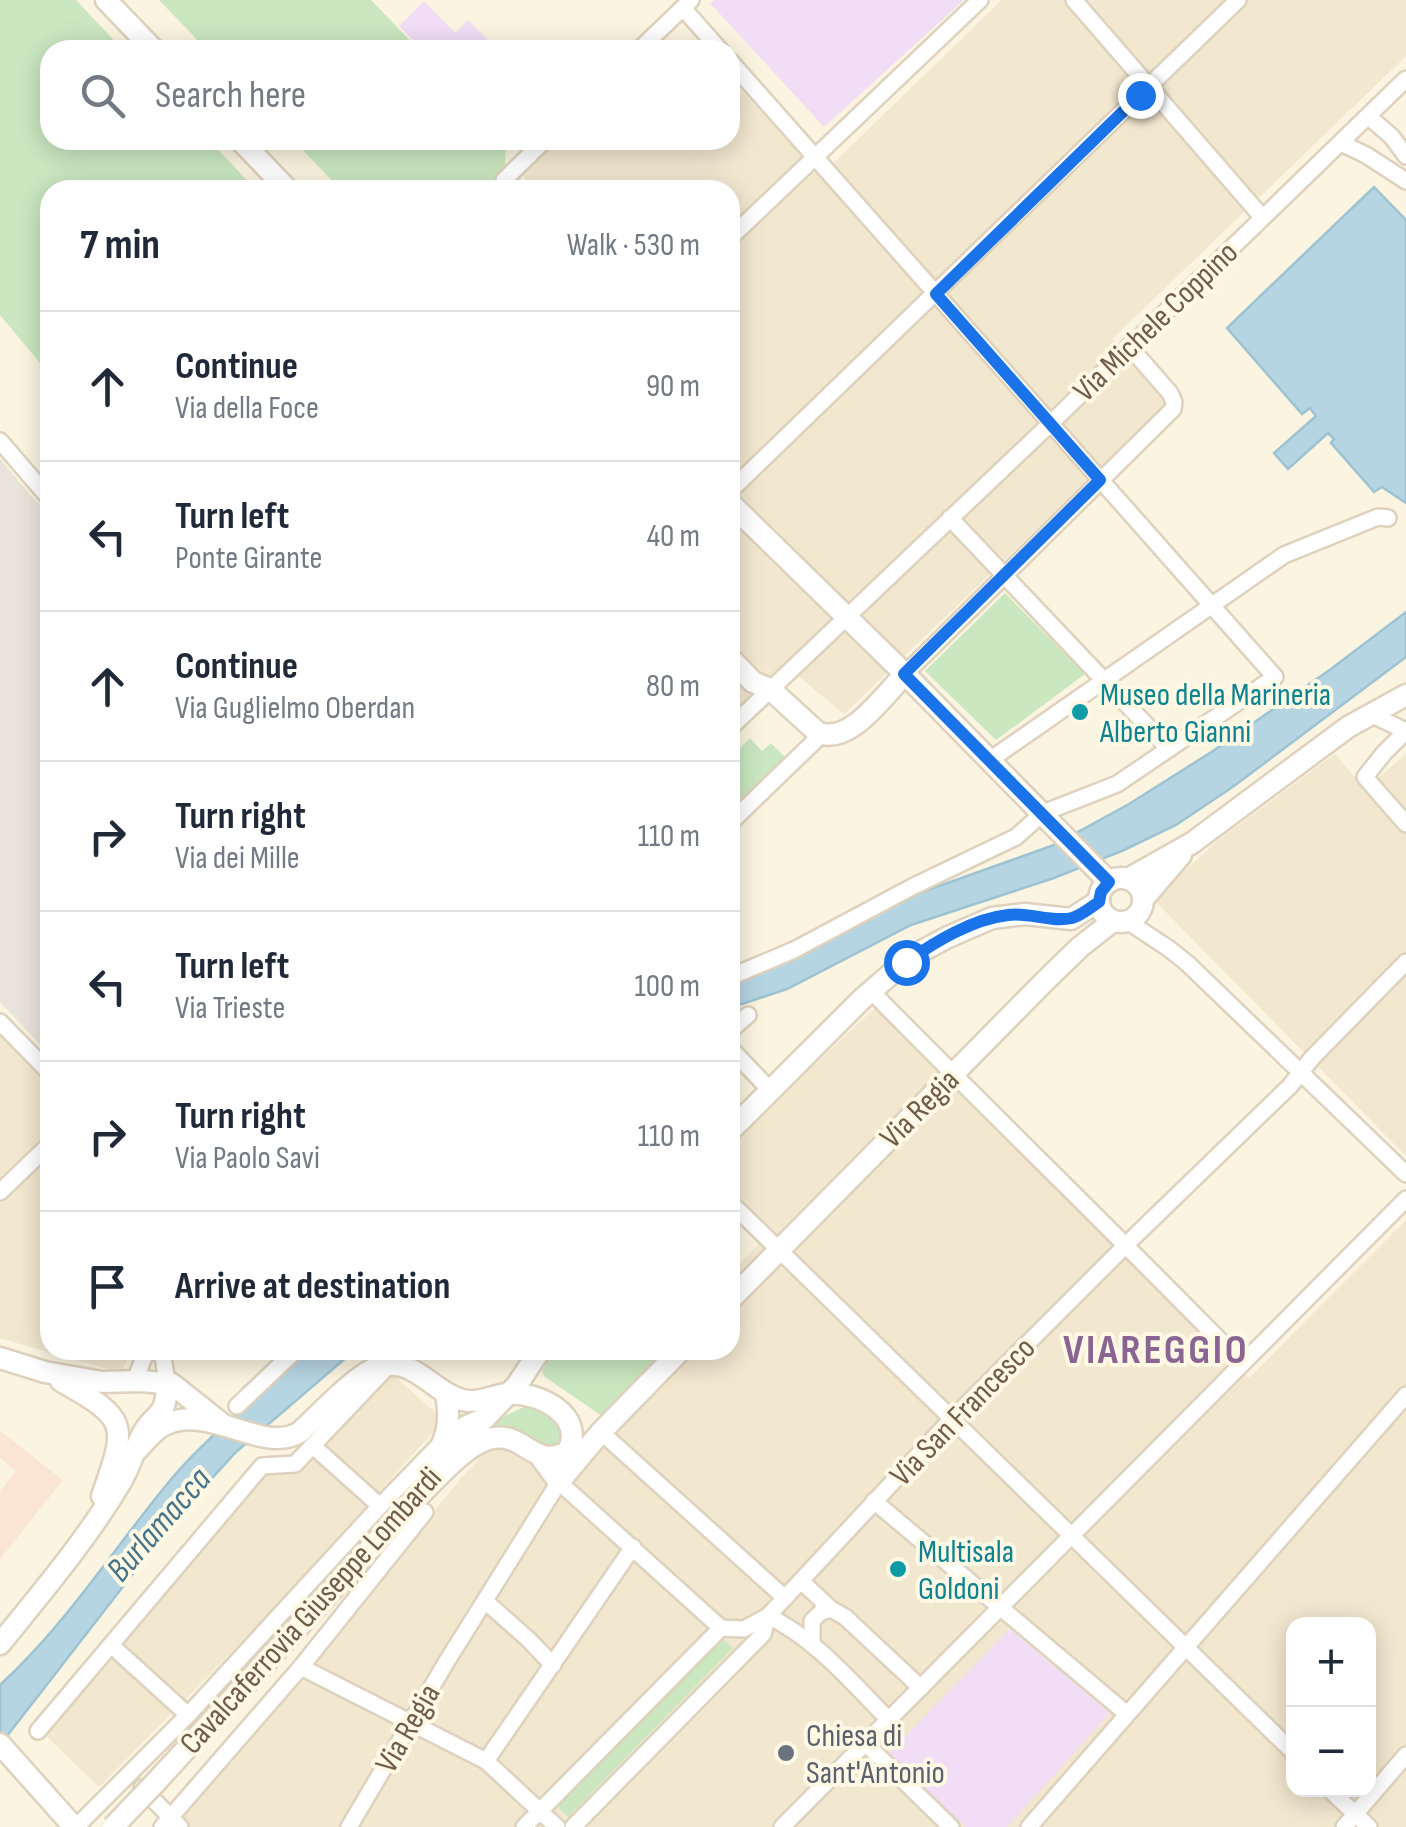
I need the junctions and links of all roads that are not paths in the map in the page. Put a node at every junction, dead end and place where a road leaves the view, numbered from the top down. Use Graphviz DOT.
graph roads {
  1 [pos="106,0"];
  2 [pos="980,0"];
  3 [pos="1074,0"];
  4 [pos="1238,0"];
  5 [pos="687,4"];
  6 [pos="144,40"];
  7 [pos="649,40"];
  8 [pos="713,40"];
  9 [pos="740,73"];
  10 [pos="1406,79"];
  11 [pos="1148,87"];
  12 [pos="1368,116"];
  13 [pos="1341,142"];
  14 [pos="250,150"];
  15 [pos="538,150"];
  16 [pos="1406,156"];
  17 [pos="816,158"];
  18 [pos="278,180"];
  19 [pos="513,180"];
  20 [pos="1406,181"];
  21 [pos="1262,217"];
  22 [pos="740,229"];
  23 [pos="936,294"];
  24 [pos="1129,346"];
  25 [pos="1051,424"];
  26 [pos="0,440"];
  27 [pos="1100,480"];
  28 [pos="740,481"];
  29 [pos="40,487"];
  30 [pos="740,513"];
  31 [pos="950,518"];
  32 [pos="1388,518"];
  33 [pos="1004,576"];
  34 [pos="1213,606"];
  35 [pos="846,618"];
  36 [pos="740,669"];
  37 [pos="904,674"];
  38 [pos="1105,681"];
  39 [pos="770,689"];
  40 [pos="1406,695"];
  41 [pos="1370,714"];
  42 [pos="740,718"];
  43 [pos="1406,731"];
  44 [pos="821,735"];
  45 [pos="1169,749"];
  46 [pos="990,760"];
  47 [pos="740,813"];
  48 [pos="1045,815"];
  49 [pos="1406,824"];
  50 [pos="1192,842"];
  51 [pos="1112,877"];
  52 [pos="1144,898"];
  53 [pos="1099,902"];
  54 [pos="1120,921"];
  55 [pos="1406,962"];
  56 [pos="740,973"];
  57 [pos="872,991"];
  58 [pos="748,1015"];
  59 [pos="0,1022"];
  60 [pos="740,1022"];
  61 [pos="740,1058"];
  62 [pos="40,1063"];
  63 [pos="1300,1071"];
  64 [pos="953,1074"];
  65 [pos="771,1091"];
  66 [pos="740,1120"];
  67 [pos="40,1154"];
  68 [pos="1406,1174"];
  69 [pos="0,1192"];
  70 [pos="1406,1199"];
  71 [pos="740,1212"];
  72 [pos="1126,1244"];
  73 [pos="778,1250"];
  74 [pos="740,1290"];
  75 [pos="0,1358"];
  76 [pos="142,1360"];
  77 [pos="164,1360"];
  78 [pos="285,1360"];
  79 [pos="534,1360"];
  80 [pos="672,1360"];
  81 [pos="1242,1364"];
  82 [pos="388,1366"];
  83 [pos="45,1372"];
  84 [pos="134,1382"];
  85 [pos="167,1382"];
  86 [pos="446,1394"];
  87 [pos="507,1394"];
  88 [pos="1406,1395"];
  89 [pos="237,1406"];
  90 [pos="485,1416"];
  91 [pos="952,1419"];
  92 [pos="221,1423"];
  93 [pos="602,1432"];
  94 [pos="446,1438"];
  95 [pos="313,1446"];
  96 [pos="136,1451"];
  97 [pos="568,1451"];
  98 [pos="540,1456"];
  99 [pos="423,1482"];
  100 [pos="559,1482"];
  101 [pos="874,1502"];
  102 [pos="380,1506"];
  103 [pos="418,1508"];
  104 [pos="88,1530"];
  105 [pos="1072,1536"];
  106 [pos="633,1547"];
  107 [pos="802,1582"];
  108 [pos="785,1598"];
  109 [pos="484,1600"];
  110 [pos="1000,1608"];
  111 [pos="830,1609"];
  112 [pos="768,1616"];
  113 [pos="721,1628"];
  114 [pos="0,1644"];
  115 [pos="812,1644"];
  116 [pos="110,1645"];
  117 [pos="1185,1647"];
  118 [pos="553,1665"];
  119 [pos="301,1667"];
  120 [pos="921,1688"];
  121 [pos="1127,1714"];
  122 [pos="188,1716"];
  123 [pos="890,1720"];
  124 [pos="410,1722"];
  125 [pos="38,1731"];
  126 [pos="0,1744"];
  127 [pos="866,1744"];
  128 [pos="1286,1745"];
  129 [pos="1406,1755"];
  130 [pos="486,1761"];
  131 [pos="129,1774"];
  132 [pos="1337,1797"];
  133 [pos="540,1810"];
  134 [pos="1355,1814"];
  135 [pos="171,1824"];
  136 [pos="75,1827"];
  137 [pos="113,1827"];
  138 [pos="349,1827"];
  139 [pos="524,1827"];
  140 [pos="558,1827"];
  141 [pos="572,1827"];
  142 [pos="782,1827"];
  143 [pos="951,1827"];
  144 [pos="1028,1827"];
  145 [pos="1344,1827"];
  146 [pos="1368,1827"];
  1 -- 6 [label="street"];
  2 -- 17 [label="street"];
  3 -- 11 [label="street"];
  4 -- 11 [label="street"];
  5 -- 7 [label="street"];
  5 -- 8 [label="street"];
  9 -- 17 [label="street"];
  10 -- 12 [label="street, Via Michele Coppino"];
  11 -- 21 [label="street"];
  11 -- 23 [label="street"];
  12 -- 13 [label="street, Via Michele Coppino"];
  12 -- 16 [label="street"];
  13 -- 20 [label="street"];
  13 -- 21 [label="street, Via Michele Coppino"];
  14 -- 18 [label="street"];
  15 -- 19 [label="street"];
  17 -- 22 [label="street"];
  17 -- 23 [label="street"];
  21 -- 24 [label="street, Via Michele Coppino"];
  23 -- 25 [label="street"];
  23 -- 28 [label="street"];
  24 -- 25 [label="street, Via Michele Coppino"];
  24 -- 27 [label="street"];
  25 -- 27 [label="street"];
  25 -- 31 [label="street, Via Michele Coppino"];
  26 -- 29 [label="street"];
  27 -- 33 [label="street"];
  27 -- 34 [label="street"];
  30 -- 35 [label="street"];
  31 -- 33 [label="street"];
  31 -- 35 [label="street, Via Michele Coppino"];
  32 -- 34 [label="street"];
  33 -- 37 [label="street"];
  33 -- 38 [label="street"];
  34 -- 38 [label="street"];
  34 -- 45 [label="street"];
  35 -- 37 [label="street"];
  35 -- 39 [label="street, Via Michele Coppino"];
  36 -- 39 [label="street"];
  37 -- 44 [label="street"];
  37 -- 46 [label="street"];
  38 -- 45 [label="street"];
  38 -- 46 [label="street"];
  39 -- 42 [label="street, Via Michele Coppino"];
  39 -- 44 [label="street"];
  40 -- 41 [label="street"];
  41 -- 43 [label="street"];
  41 -- 50 [label="street"];
  43 -- 49 [label="street"];
  44 -- 47 [label="street"];
  45 -- 48 [label="street"];
  46 -- 48 [label="street"];
  48 -- 51 [label="street"];
  48 -- 56 [label="street"];
  50 -- 51 [label="street"];
  50 -- 52 [label="street"];
  51 -- 52 [label="street"];
  51 -- 53 [label="street"];
  52 -- 54 [label="street"];
  53 -- 54 [label="street"];
  53 -- 57 [label="street"];
  54 -- 63 [label="street"];
  54 -- 64 [label="street, Via Regia"];
  55 -- 63 [label="street, Via San Francesco"];
  57 -- 64 [label="street"];
  57 -- 65 [label="street"];
  58 -- 60 [label="street"];
  59 -- 62 [label="street"];
  61 -- 65 [label="street"];
  63 -- 68 [label="street"];
  63 -- 72 [label="street, Via San Francesco"];
  64 -- 72 [label="street"];
  64 -- 73 [label="street, Via Regia"];
  65 -- 66 [label="street"];
  67 -- 69 [label="street"];
  70 -- 81 [label="street"];
  71 -- 73 [label="street"];
  72 -- 81 [label="street"];
  72 -- 91 [label="street, Via San Francesco"];
  73 -- 74 [label="street, Via Regia"];
  73 -- 91 [label="street"];
  75 -- 83 [label="street"];
  76 -- 84 [label="street"];
  77 -- 85 [label="street"];
  78 -- 89 [label="street"];
  79 -- 87 [label="street, Cavalcaferrovia Giuseppe Lombardi"];
  80 -- 93 [label="street, Via Regia"];
  81 -- 105 [label="street"];
  82 -- 86 [label="street"];
  82 -- 92 [label="street"];
  82 -- 95 [label="street"];
  83 -- 84 [label="street"];
  83 -- 104 [label="street"];
  84 -- 85 [label="street"];
  85 -- 92 [label="street"];
  85 -- 96 [label="street"];
  86 -- 87 [label="street"];
  86 -- 94 [label="street"];
  87 -- 90 [label="street, Cavalcaferrovia Giuseppe Lombardi"];
  87 -- 97 [label="street"];
  88 -- 117 [label="street"];
  90 -- 94 [label="street"];
  90 -- 99 [label="street, Cavalcaferrovia Giuseppe Lombardi"];
  91 -- 101 [label="street, Via San Francesco"];
  91 -- 105 [label="street"];
  92 -- 96 [label="street"];
  93 -- 97 [label="street, Via Regia"];
  93 -- 100 [label="street, Via Regia"];
  93 -- 108 [label="street"];
  94 -- 99 [label="street"];
  94 -- 102 [label="street"];
  95 -- 102 [label="street"];
  95 -- 116 [label="street"];
  96 -- 104 [label="street"];
  97 -- 98 [label="street, Via Regia"];
  98 -- 100 [label="street"];
  98 -- 103 [label="street"];
  99 -- 103 [label="street, Cavalcaferrovia Giuseppe Lombardi"];
  100 -- 106 [label="street"];
  100 -- 109 [label="street, Via Regia"];
  101 -- 107 [label="street, Via San Francesco"];
  101 -- 110 [label="street"];
  102 -- 122 [label="street"];
  103 -- 119 [label="street"];
  103 -- 137 [label="street, Cavalcaferrovia Giuseppe Lombardi, bridge"];
  104 -- 114 [label="street"];
  105 -- 110 [label="street"];
  105 -- 117 [label="street"];
  106 -- 113 [label="street"];
  106 -- 118 [label="street"];
  107 -- 108 [label="street, Via San Francesco"];
  107 -- 111 [label="street"];
  108 -- 112 [label="street, Via San Francesco"];
  109 -- 118 [label="street"];
  109 -- 124 [label="street, Via Regia"];
  110 -- 120 [label="street"];
  110 -- 121 [label="street"];
  111 -- 115 [label="street"];
  111 -- 120 [label="street"];
  112 -- 113 [label="street"];
  112 -- 115 [label="street"];
  112 -- 141 [label="street, Via San Francesco"];
  113 -- 133 [label="street"];
  115 -- 123 [label="street"];
  116 -- 122 [label="street"];
  116 -- 125 [label="street"];
  117 -- 121 [label="street"];
  117 -- 128 [label="street"];
  118 -- 130 [label="street"];
  119 -- 124 [label="street"];
  119 -- 135 [label="street"];
  120 -- 123 [label="street"];
  121 -- 144 [label="street"];
  122 -- 131 [label="street"];
  123 -- 127 [label="street"];
  124 -- 130 [label="street"];
  124 -- 138 [label="street, Via Regia"];
  126 -- 136 [label="street"];
  127 -- 142 [label="street"];
  127 -- 143 [label="street"];
  129 -- 134 [label="street"];
  130 -- 133 [label="street"];
  131 -- 135 [label="street"];
  131 -- 136 [label="street"];
  132 -- 134 [label="street"];
  133 -- 139 [label="street"];
  133 -- 140 [label="street"];
  134 -- 145 [label="street"];
  134 -- 146 [label="street"];
}
